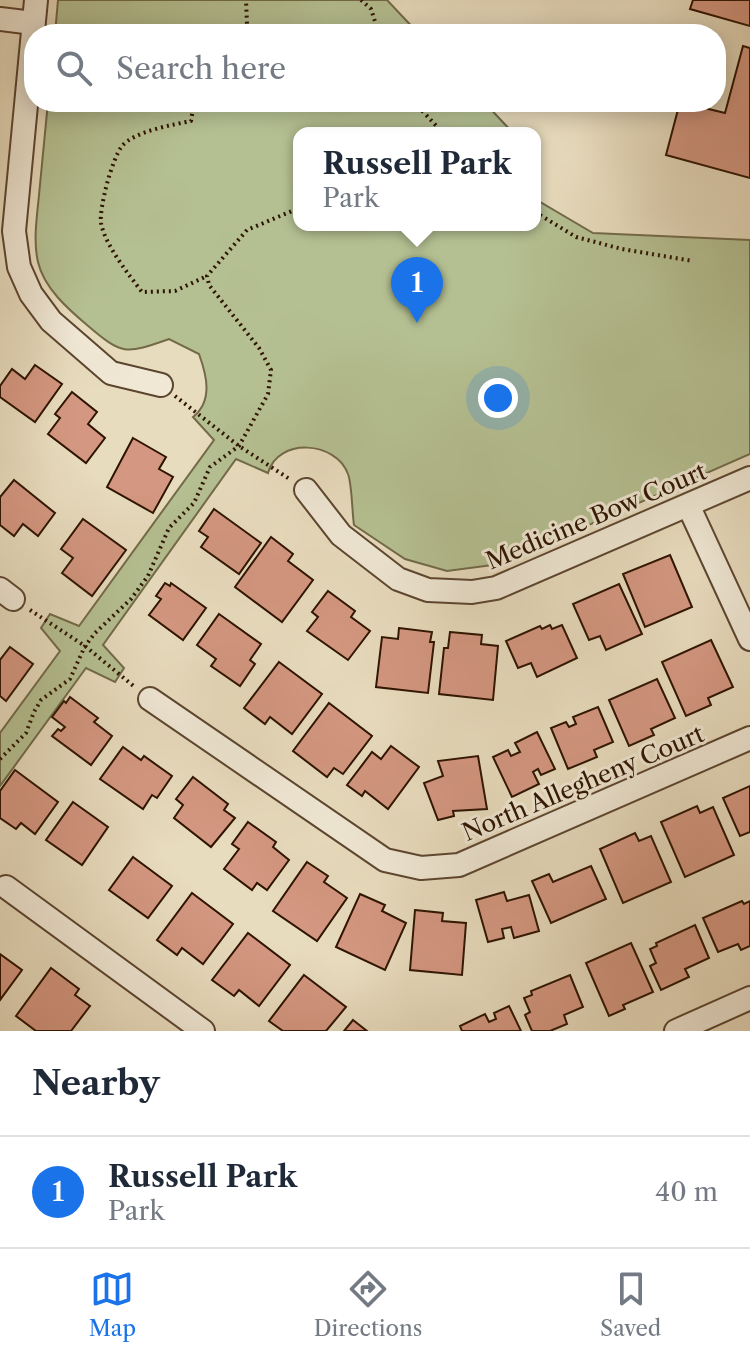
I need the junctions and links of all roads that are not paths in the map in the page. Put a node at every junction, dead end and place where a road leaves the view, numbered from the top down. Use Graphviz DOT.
graph roads {
  1 [pos="36,0"];
  2 [pos="0,19"];
  3 [pos="33,23"];
  4 [pos="25,112"];
  5 [pos="161,385"];
  6 [pos="750,478"];
  7 [pos="306,490"];
  8 [pos="689,507"];
  9 [pos="750,639"];
  10 [pos="150,699"];
  11 [pos="750,738"];
  12 [pos="6,887"];
  13 [pos="750,998"];
  14 [pos="203,1031"];
  15 [pos="676,1031"];
  1 -- 3 [label="street"];
  2 -- 3 [label="street"];
  4 -- 5 [label="street"];
  6 -- 8 [label="street, Medicine Bow Court"];
  7 -- 8 [label="street, Medicine Bow Court"];
  8 -- 9 [label="street"];
  10 -- 11 [label="street, North Allegheny Court"];
  12 -- 14 [label="street"];
  13 -- 15 [label="street"];
}
